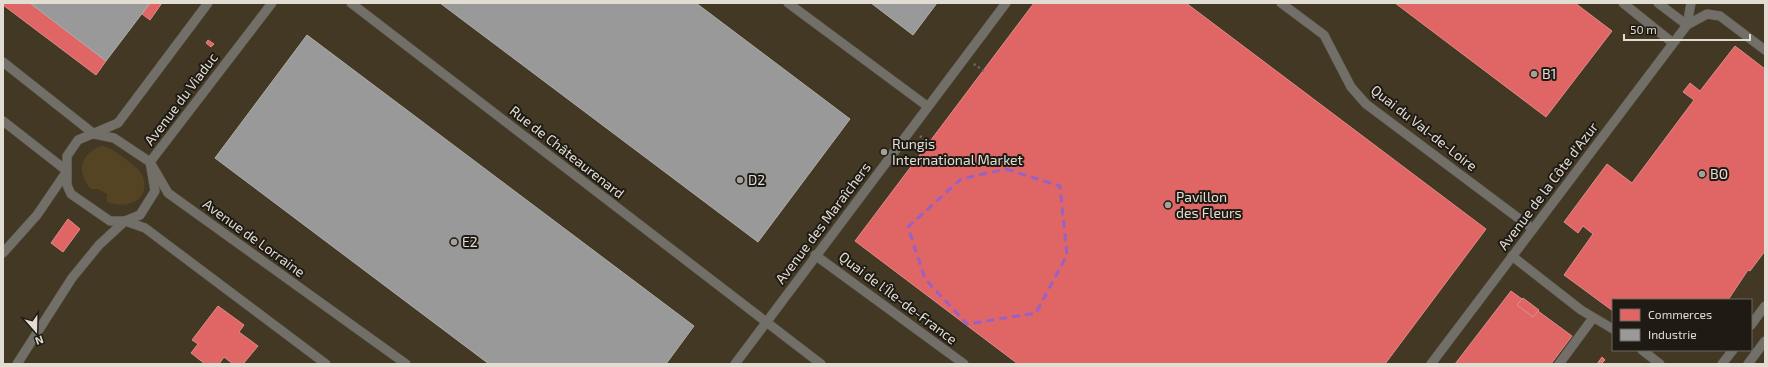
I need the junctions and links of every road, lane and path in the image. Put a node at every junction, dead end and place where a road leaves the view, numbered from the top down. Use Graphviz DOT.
graph roads {
  1 [pos="208,3"];
  2 [pos="272,3"];
  3 [pos="351,3"];
  4 [pos="788,3"];
  5 [pos="1006,3"];
  6 [pos="1281,3"];
  7 [pos="1623,3"];
  8 [pos="1658,3"];
  9 [pos="1691,3"];
  10 [pos="1687,25"];
  11 [pos="1673,43"];
  12 [pos="1765,50"];
  13 [pos="3,62"];
  14 [pos="928,106"];
  15 [pos="3,121"];
  16 [pos="94,134"];
  17 [pos="150,162"];
  18 [pos="67,171"];
  19 [pos="125,221"];
  20 [pos="1533,229"];
  21 [pos="3,253"];
  22 [pos="815,255"];
  23 [pos="1512,256"];
  24 [pos="1765,306"];
  25 [pos="1593,318"];
  26 [pos="766,322"];
  27 [pos="1752,324"];
  28 [pos="1612,328"];
  29 [pos="1765,341"];
  30 [pos="1643,351"];
  31 [pos="1732,351"];
  32 [pos="17,364"];
  33 [pos="326,364"];
  34 [pos="406,364"];
  35 [pos="735,364"];
  36 [pos="821,364"];
  37 [pos="964,364"];
  38 [pos="1431,364"];
  39 [pos="1559,364"];
  40 [pos="1660,364"];
  41 [pos="1722,364"];
  42 [pos="1748,364"];
  1 -- 16 [label="lane"];
  2 -- 17 [label="lane, Avenue du Viaduc"];
  3 -- 26 [label="lane, Rue de Châteaurenard"];
  4 -- 14 [label="lane"];
  5 -- 14 [label="lane, Avenue des Maraîchers"];
  6 -- 20 [label="lane, Quai du Val-de-Loire"];
  7 -- 11 [label="lane"];
  8 -- 10 [label="lane"];
  9 -- 10 [label="lane"];
  10 -- 11 [label="lane, Avenue de la Côte d'Azur"];
  10 -- 12 [label="lane"];
  11 -- 20 [label="lane, Avenue de la Côte d'Azur"];
  13 -- 16 [label="lane"];
  14 -- 22 [label="lane, Avenue des Maraîchers"];
  15 -- 18 [label="lane"];
  16 -- 17 [label="lane, Avenue de Lorraine"];
  16 -- 18 [label="lane"];
  17 -- 19 [label="lane, Avenue du Viaduc"];
  17 -- 34 [label="lane, Avenue de Lorraine"];
  18 -- 19 [label="lane"];
  18 -- 21 [label="lane"];
  19 -- 32 [label="lane, Avenue du Viaduc"];
  19 -- 33 [label="lane"];
  20 -- 23 [label="lane, Avenue de la Côte d'Azur"];
  22 -- 26 [label="lane, Avenue des Maraîchers"];
  22 -- 37 [label="lane, Quai de l'Île-de-France"];
  23 -- 25 [label="lane"];
  23 -- 38 [label="lane, Avenue de la Côte d'Azur"];
  24 -- 27 [label="lane"];
  25 -- 28 [label="lane"];
  25 -- 39 [label="lane"];
  26 -- 35 [label="lane, Avenue des Maraîchers"];
  26 -- 36 [label="lane, Rue de Châteaurenard"];
  29 -- 42 [label="lane"];
  30 -- 40 [label="lane"];
  31 -- 41 [label="lane"];
}
